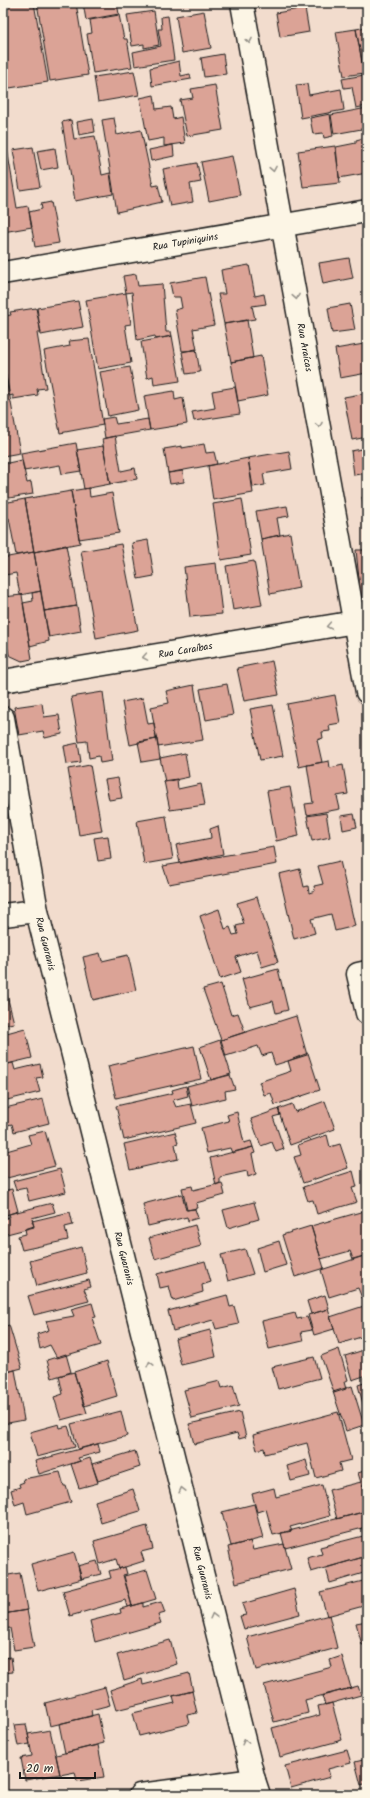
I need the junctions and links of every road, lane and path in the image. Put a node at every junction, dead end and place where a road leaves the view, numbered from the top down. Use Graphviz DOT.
graph roads {
  1 [pos="242,3"];
  2 [pos="367,211"];
  3 [pos="283,226"];
  4 [pos="3,273"];
  5 [pos="361,621"];
  6 [pos="3,681"];
  7 [pos="367,692"];
  8 [pos="3,718"];
  9 [pos="37,911"];
  10 [pos="3,915"];
  11 [pos="362,973"];
  12 [pos="367,1013"];
  13 [pos="257,1788"];
  14 [pos="140,1795"];
  1 -- 3 [label="street, Rua Araícas, one-way"];
  2 -- 3 [label="street, Rua Tupiniquins"];
  3 -- 4 [label="street, Rua Tupiniquins"];
  3 -- 5 [label="street, Rua Araícas, one-way"];
  5 -- 6 [label="street, Rua Caraíbas, one-way"];
  5 -- 7 [label="street, Rua Araícas"];
  8 -- 9 [label="street, Rua Guaranis"];
  9 -- 10 [label="street"];
  13 -- 9 [label="street, Rua Guaranis, one-way"];
  11 -- 12 [label="street"];
  13 -- 14 [label="street"];
}
